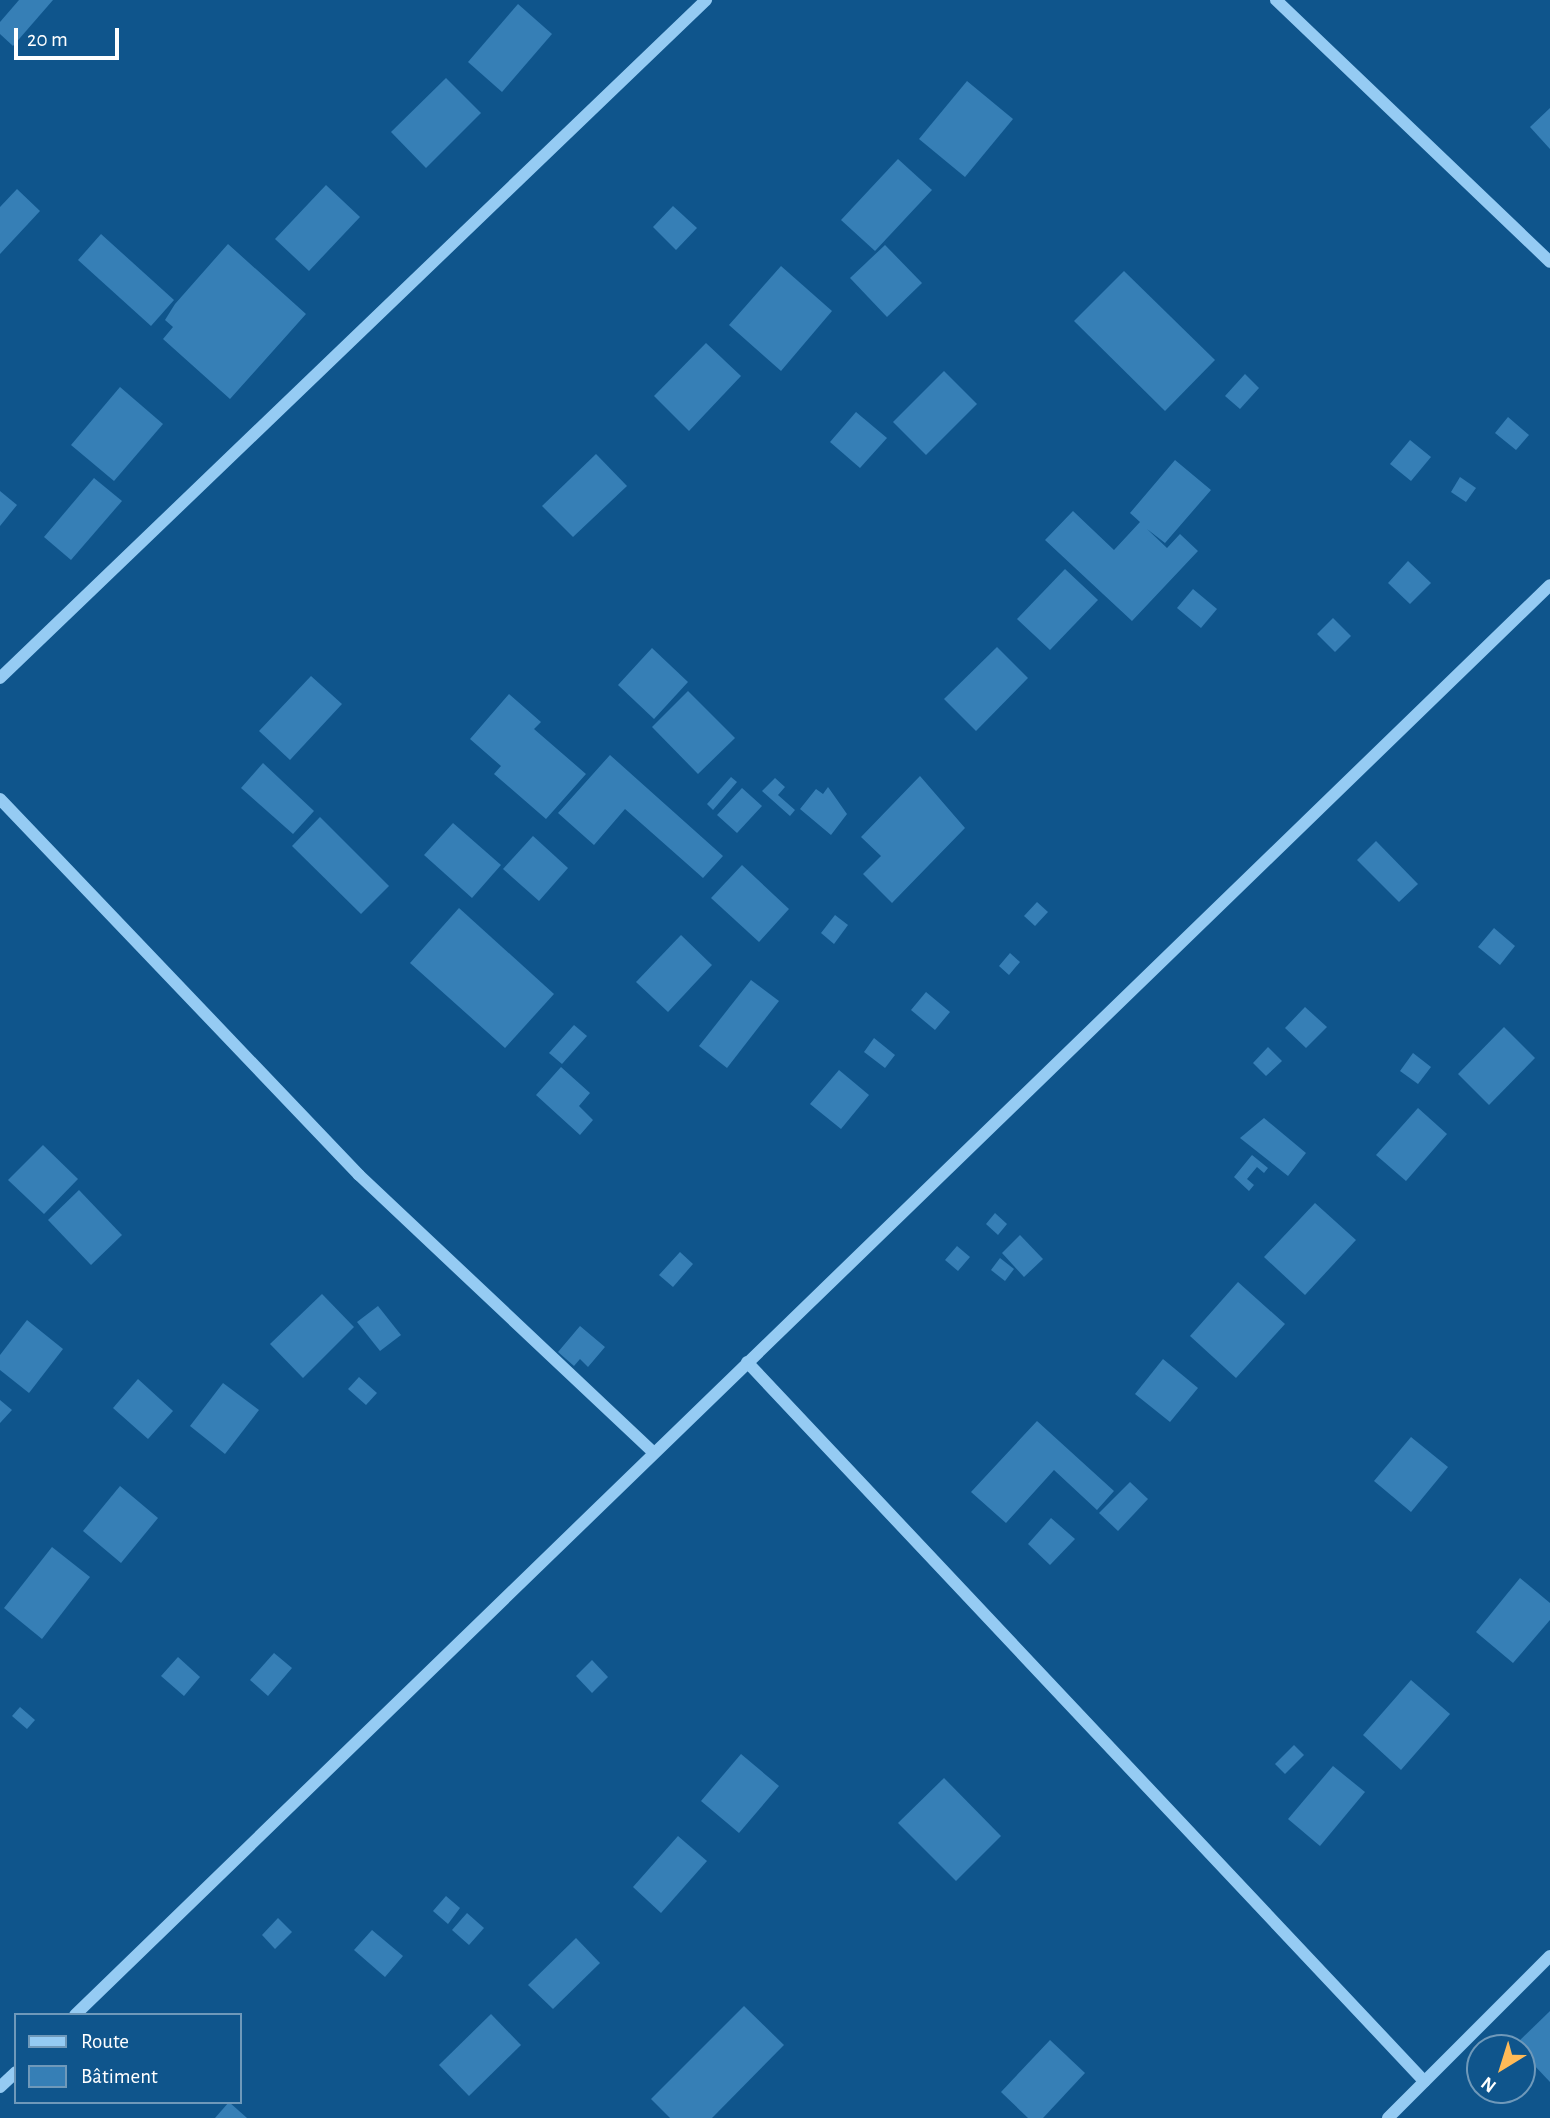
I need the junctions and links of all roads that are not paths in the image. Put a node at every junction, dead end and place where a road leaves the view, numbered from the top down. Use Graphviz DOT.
graph roads {
  1 [pos="706,0"];
  2 [pos="1276,0"];
  3 [pos="1550,262"];
  4 [pos="1550,585"];
  5 [pos="0,678"];
  6 [pos="0,799"];
  7 [pos="747,1363"];
  8 [pos="654,1453"];
  9 [pos="1550,1956"];
  10 [pos="77,2013"];
  11 [pos="14,2074"];
  12 [pos="1424,2081"];
  13 [pos="0,2087"];
  14 [pos="1388,2118"];
  1 -- 5 [label="street"];
  2 -- 3 [label="street"];
  4 -- 7 [label="street"];
  6 -- 8 [label="street"];
  7 -- 8 [label="street"];
  7 -- 12 [label="street"];
  8 -- 10 [label="street"];
  9 -- 12 [label="street"];
  11 -- 13 [label="street"];
  12 -- 14 [label="street"];
}
